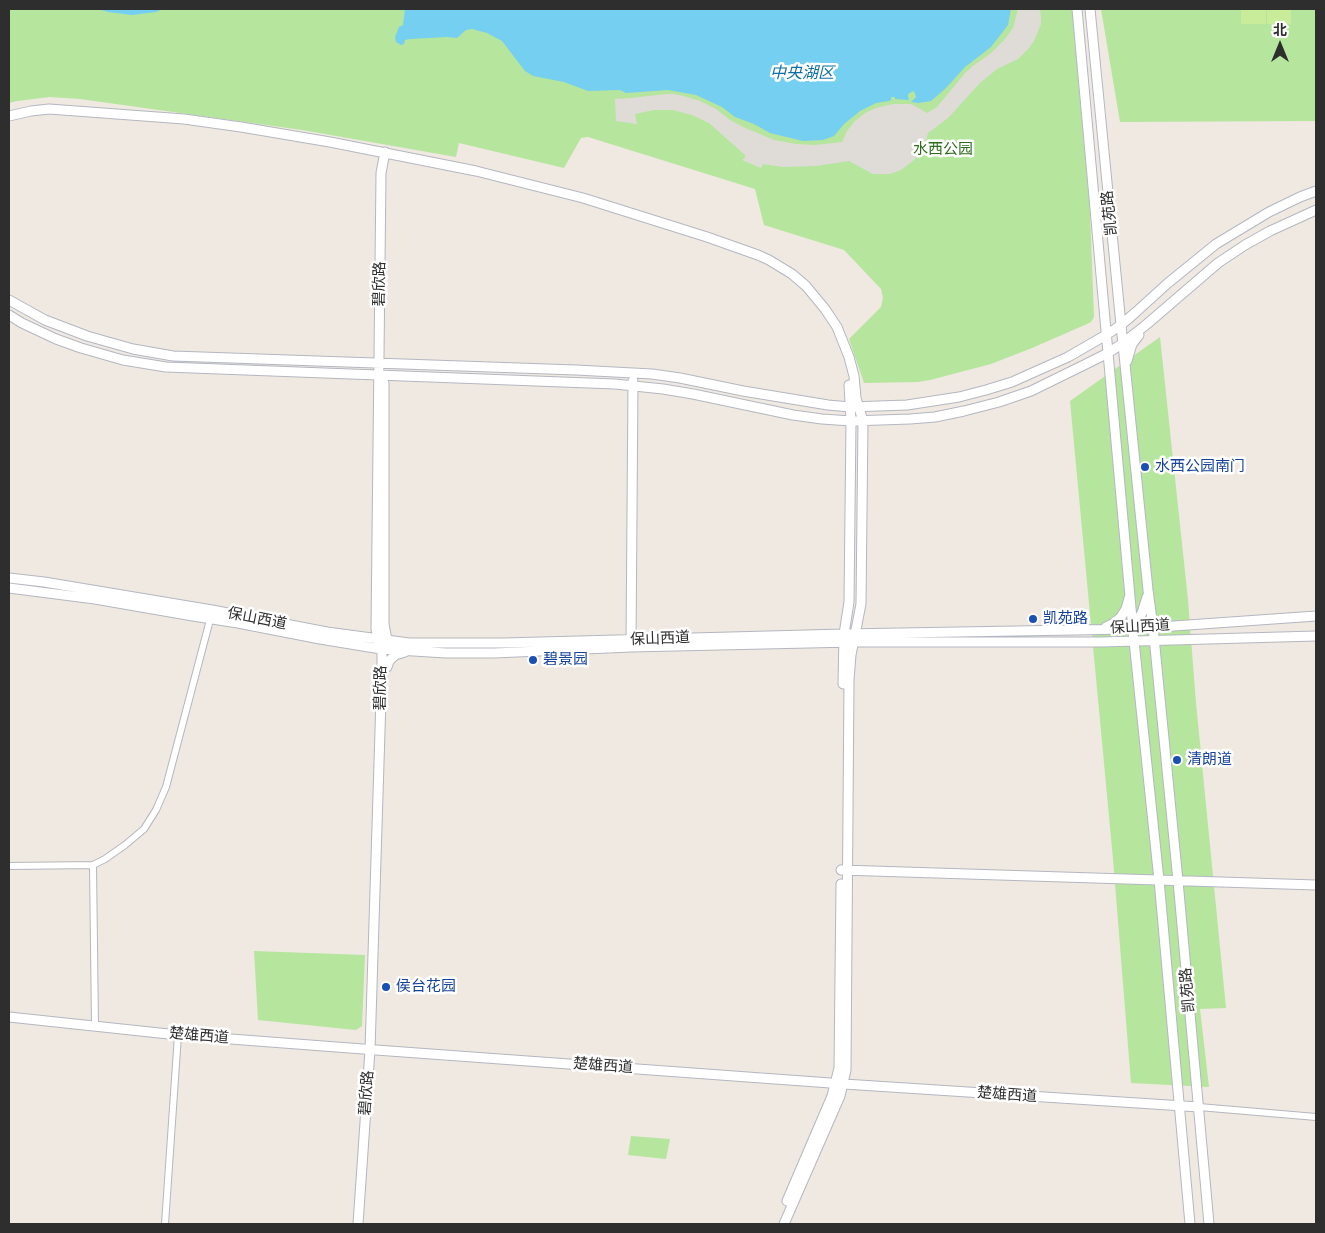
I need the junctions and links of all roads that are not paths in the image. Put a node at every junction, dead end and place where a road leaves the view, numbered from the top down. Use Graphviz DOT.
graph roads {
  1 [pos="1077,9"];
  2 [pos="1090,9"];
  3 [pos="9,118"];
  4 [pos="387,155"];
  5 [pos="1316,191"];
  6 [pos="1316,210"];
  7 [pos="9,300"];
  8 [pos="1136,312"];
  9 [pos="9,315"];
  10 [pos="1121,324"];
  11 [pos="1147,324"];
  12 [pos="1106,335"];
  13 [pos="1121,342"];
  14 [pos="1108,353"];
  15 [pos="382,363"];
  16 [pos="633,373"];
  17 [pos="1126,373"];
  18 [pos="381,375"];
  19 [pos="1111,382"];
  20 [pos="632,386"];
  21 [pos="855,407"];
  22 [pos="851,421"];
  23 [pos="863,421"];
  24 [pos="9,578"];
  25 [pos="9,588"];
  26 [pos="1148,590"];
  27 [pos="1130,591"];
  28 [pos="211,614"];
  29 [pos="1316,616"];
  30 [pos="1153,627"];
  31 [pos="1133,628"];
  32 [pos="1101,629"];
  33 [pos="1316,636"];
  34 [pos="844,638"];
  35 [pos="854,638"];
  36 [pos="1154,640"];
  37 [pos="359,641"];
  38 [pos="1134,641"];
  39 [pos="1101,642"];
  40 [pos="631,644"];
  41 [pos="409,647"];
  42 [pos="384,652"];
  43 [pos="93,865"];
  44 [pos="9,866"];
  45 [pos="844,870"];
  46 [pos="1159,880"];
  47 [pos="1178,881"];
  48 [pos="1316,885"];
  49 [pos="9,1017"];
  50 [pos="95,1026"];
  51 [pos="178,1035"];
  52 [pos="373,1050"];
  53 [pos="840,1083"];
  54 [pos="1178,1106"];
  55 [pos="1198,1107"];
  56 [pos="1316,1117"];
  57 [pos="165,1224"];
  58 [pos="358,1224"];
  59 [pos="363,1224"];
  60 [pos="778,1224"];
  61 [pos="784,1224"];
  62 [pos="1190,1224"];
  63 [pos="1209,1224"];
  1 -- 12 [label="main road, 凯苑路"];
  2 -- 10 [label="main road, 凯苑路"];
  3 -- 4 [label="main road"];
  4 -- 15 [label="main road, 碧欣路"];
  4 -- 21 [label="main road"];
  5 -- 8 [label="main road"];
  6 -- 11 [label="main road"];
  7 -- 15 [label="main road"];
  8 -- 10 [label="main road"];
  8 -- 13 [label="main road"];
  9 -- 18 [label="main road"];
  10 -- 12 [label="main road"];
  10 -- 13 [label="main road, 凯苑路"];
  11 -- 13 [label="main road"];
  11 -- 17 [label="main road"];
  12 -- 14 [label="main road, 凯苑路"];
  12 -- 21 [label="main road"];
  13 -- 14 [label="main road"];
  13 -- 17 [label="main road, 凯苑路"];
  13 -- 19 [label="main road"];
  14 -- 19 [label="main road, 凯苑路"];
  14 -- 23 [label="main road"];
  15 -- 16 [label="main road"];
  15 -- 18 [label="main road, 碧欣路"];
  16 -- 20 [label="main road"];
  16 -- 21 [label="main road"];
  17 -- 26 [label="main road, 凯苑路"];
  18 -- 20 [label="main road"];
  18 -- 42 [label="main road, 碧欣路"];
  19 -- 27 [label="main road, 凯苑路"];
  20 -- 22 [label="main road"];
  20 -- 40 [label="main road"];
  21 -- 22 [label="main road"];
  21 -- 23 [label="main road"];
  22 -- 23 [label="main road"];
  22 -- 34 [label="main road"];
  23 -- 35 [label="main road"];
  24 -- 28 [label="main road, 保山西道"];
  25 -- 28 [label="main road, 保山西道"];
  26 -- 30 [label="main road, 凯苑路"];
  26 -- 31 [label="main road"];
  27 -- 31 [label="main road, 凯苑路"];
  27 -- 32 [label="main road"];
  28 -- 37 [label="main road, 保山西道"];
  28 -- 43 [label="street"];
  29 -- 30 [label="main road, 保山西道"];
  30 -- 31 [label="main road, 保山西道"];
  30 -- 36 [label="main road, 凯苑路"];
  31 -- 32 [label="main road, 保山西道"];
  31 -- 38 [label="main road, 凯苑路"];
  31 -- 39 [label="main road"];
  32 -- 35 [label="main road, 保山西道"];
  33 -- 36 [label="main road, 保山西道"];
  34 -- 35 [label="main road, 保山西道"];
  34 -- 40 [label="main road, 保山西道"];
  34 -- 45 [label="main road"];
  35 -- 39 [label="main road, 保山西道"];
  35 -- 45 [label="main road"];
  36 -- 38 [label="main road, 保山西道"];
  36 -- 47 [label="main road, 凯苑路"];
  37 -- 42 [label="main road, 保山西道"];
  37 -- 42 [label="main road"];
  38 -- 39 [label="main road, 保山西道"];
  38 -- 46 [label="main road, 凯苑路"];
  40 -- 41 [label="main road, 保山西道"];
  41 -- 42 [label="main road"];
  41 -- 42 [label="main road"];
  42 -- 52 [label="main road, 碧欣路"];
  43 -- 44 [label="street"];
  43 -- 50 [label="street"];
  45 -- 46 [label="main road"];
  45 -- 53 [label="main road"];
  46 -- 47 [label="main road"];
  46 -- 54 [label="main road, 凯苑路"];
  47 -- 48 [label="main road"];
  47 -- 55 [label="main road, 凯苑路"];
  49 -- 50 [label="main road, 楚雄西道"];
  50 -- 51 [label="main road, 楚雄西道"];
  51 -- 52 [label="main road, 楚雄西道"];
  51 -- 57 [label="street"];
  52 -- 53 [label="main road, 楚雄西道"];
  52 -- 58 [label="main road, 碧欣路"];
  52 -- 59 [label="main road, 碧欣路"];
  53 -- 54 [label="main road, 楚雄西道"];
  53 -- 60 [label="main road"];
  53 -- 61 [label="main road"];
  54 -- 55 [label="main road, 楚雄西道"];
  54 -- 62 [label="main road, 凯苑路"];
  55 -- 56 [label="street"];
  55 -- 63 [label="main road, 凯苑路"];
}
